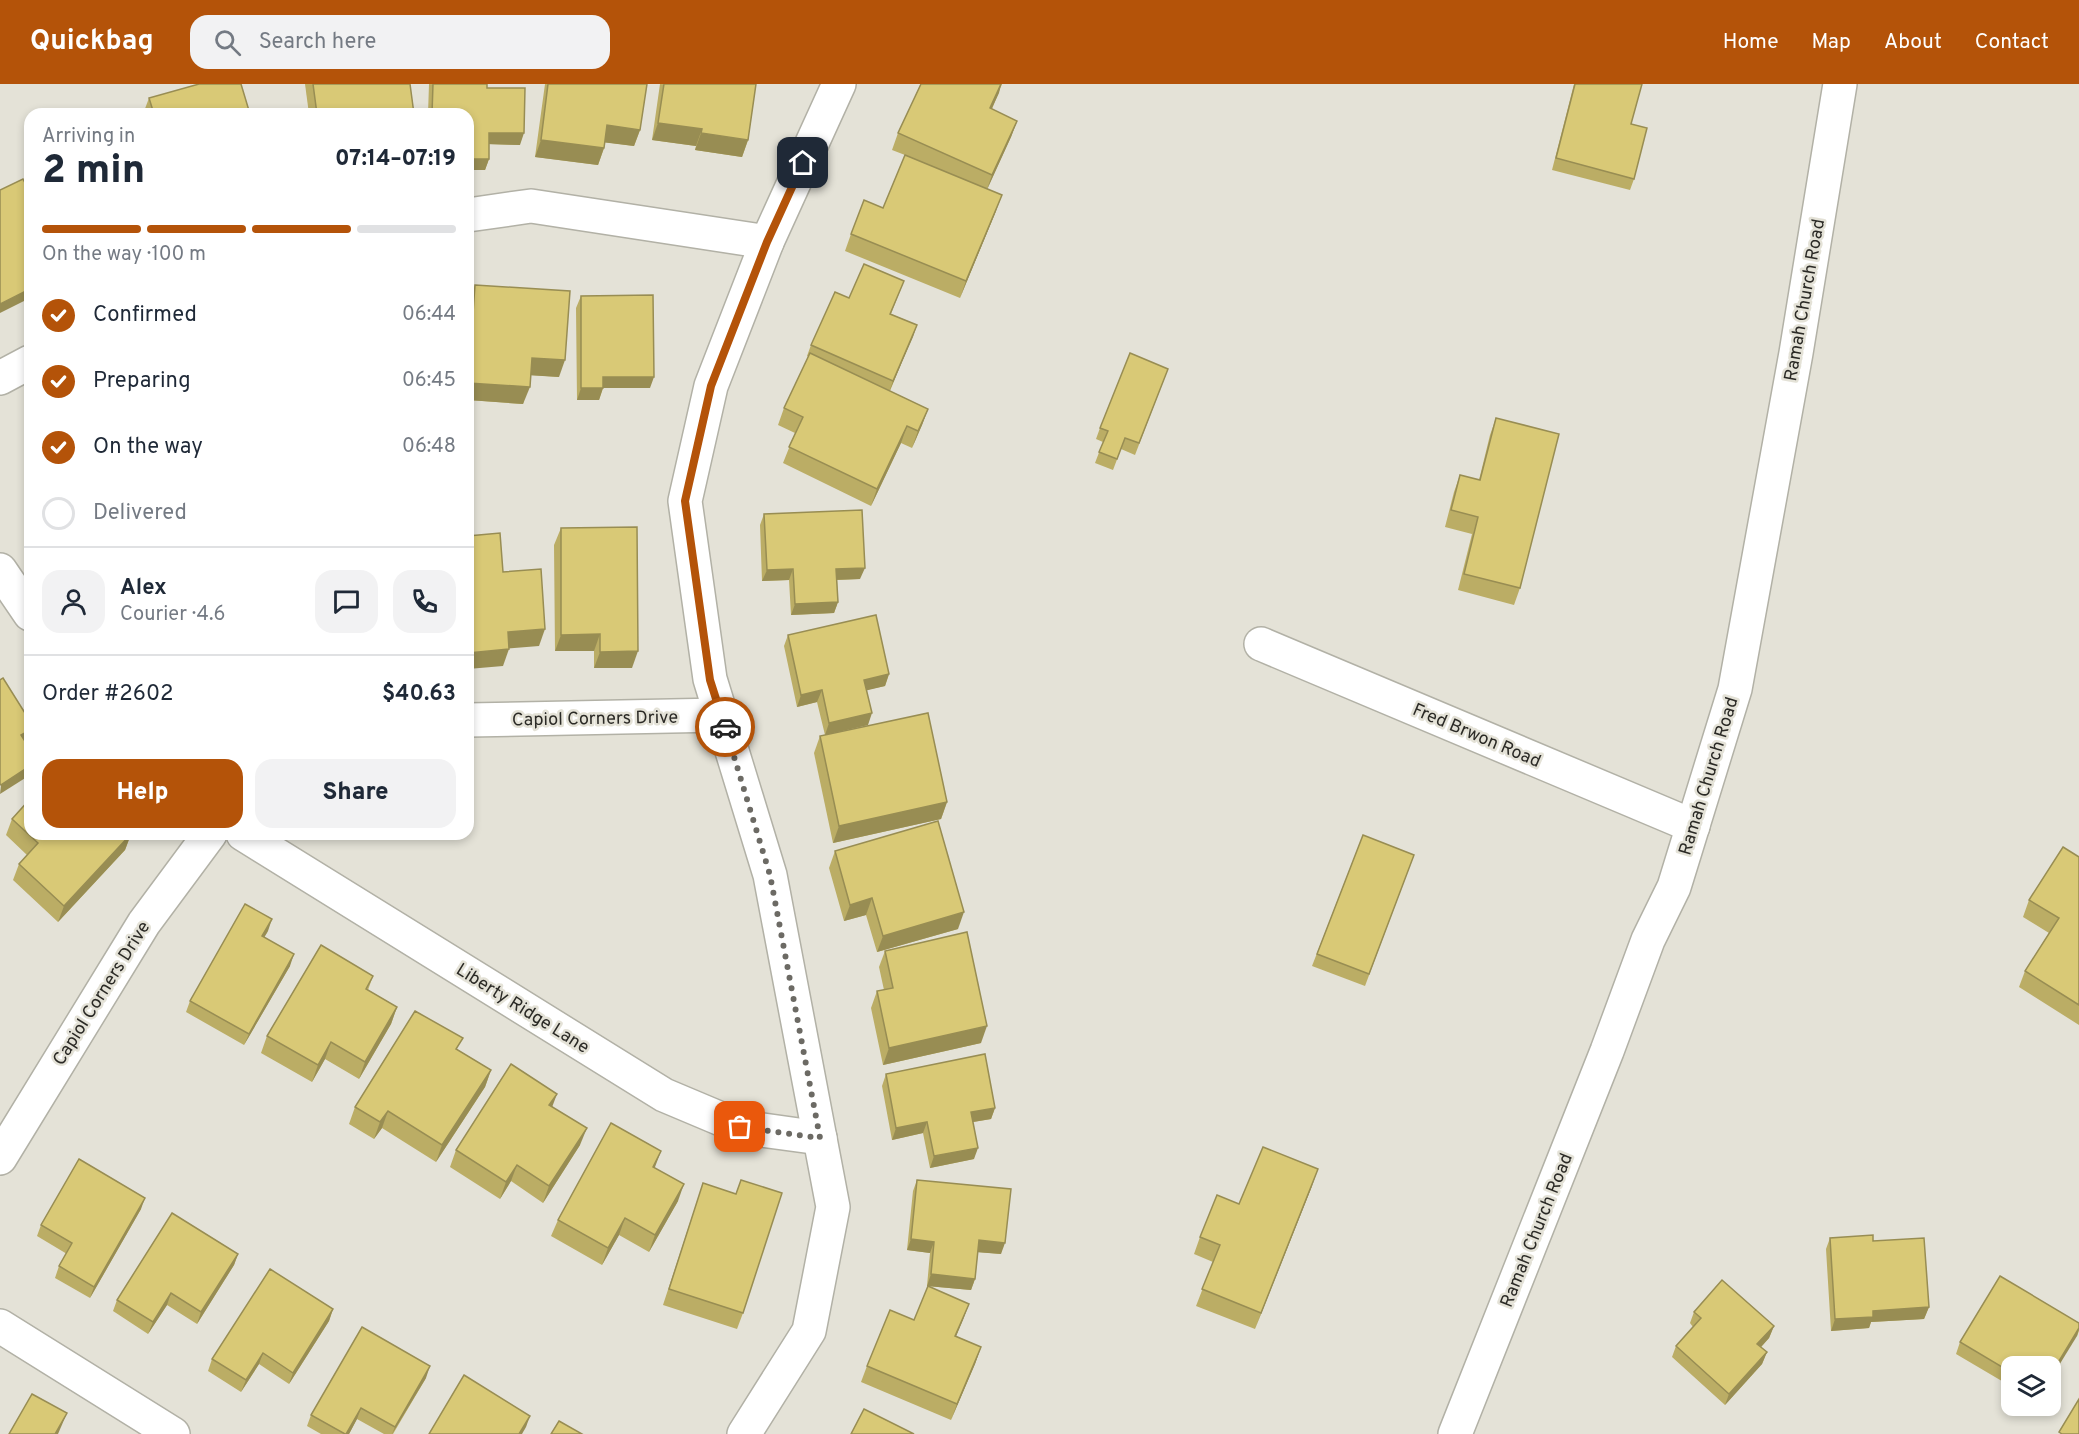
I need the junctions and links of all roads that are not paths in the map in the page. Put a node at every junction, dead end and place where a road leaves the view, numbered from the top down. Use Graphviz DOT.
graph roads {
  1 [pos="839,84"];
  2 [pos="1840,84"];
  3 [pos="474,214"];
  4 [pos="767,242"];
  5 [pos="24,365"];
  6 [pos="0,378"];
  7 [pos="0,570"];
  8 [pos="24,605"];
  9 [pos="1261,645"];
  10 [pos="721,715"];
  11 [pos="474,720"];
  12 [pos="1693,826"];
  13 [pos="206,840"];
  14 [pos="253,840"];
  15 [pos="820,1138"];
  16 [pos="0,1158"];
  17 [pos="0,1326"];
  18 [pos="173,1434"];
  19 [pos="744,1434"];
  20 [pos="1455,1434"];
  1 -- 4 [label="street"];
  2 -- 12 [label="street, Ramah Church Road"];
  3 -- 4 [label="street"];
  4 -- 10 [label="street"];
  5 -- 6 [label="street"];
  7 -- 8 [label="street"];
  9 -- 12 [label="street, Fred Brwon Road"];
  10 -- 11 [label="street, Capiol Corners Drive"];
  10 -- 15 [label="street"];
  12 -- 20 [label="street, Ramah Church Road"];
  13 -- 16 [label="street, Capiol Corners Drive"];
  14 -- 15 [label="street, Liberty Ridge Lane"];
  15 -- 19 [label="street"];
  17 -- 18 [label="street"];
}
